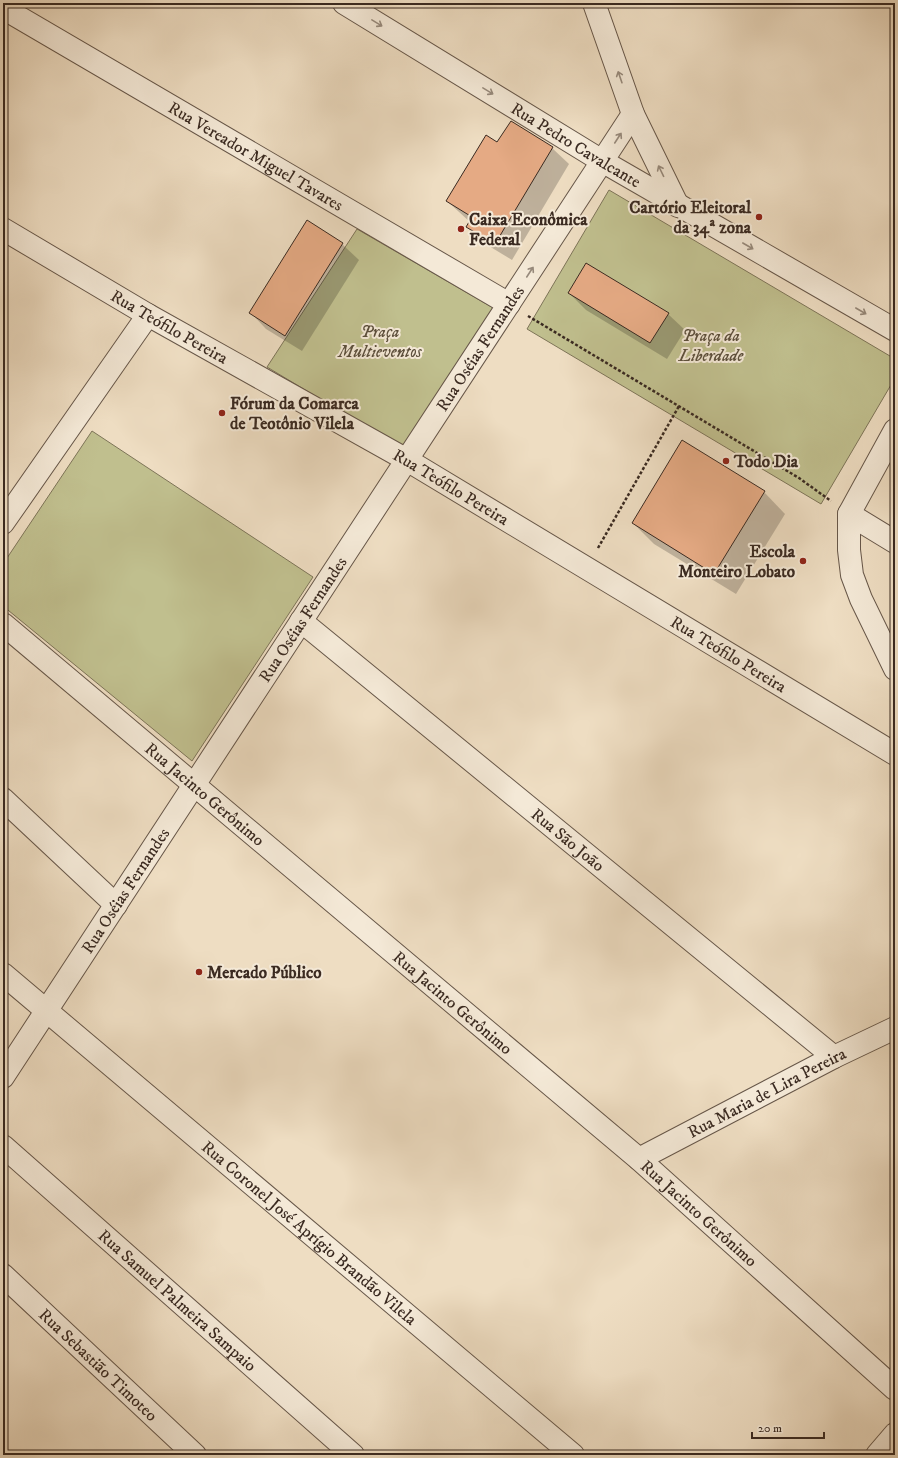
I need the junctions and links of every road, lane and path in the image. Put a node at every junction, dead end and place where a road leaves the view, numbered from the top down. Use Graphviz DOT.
graph roads {
  1 [pos="344,3"];
  2 [pos="594,3"];
  3 [pos="3,8"];
  4 [pos="633,114"];
  5 [pos="602,161"];
  6 [pos="678,206"];
  7 [pos="3,229"];
  8 [pos="509,304"];
  9 [pos="148,315"];
  10 [pos="895,330"];
  11 [pos="679,406"];
  12 [pos="895,430"];
  13 [pos="407,460"];
  14 [pos="849,514"];
  15 [pos="3,523"];
  16 [pos="895,542"];
  17 [pos="587,569"];
  18 [pos="301,621"];
  19 [pos="3,624"];
  20 [pos="895,669"];
  21 [pos="895,754"];
  22 [pos="194,785"];
  23 [pos="3,799"];
  24 [pos="116,905"];
  25 [pos="3,974"];
  26 [pos="46,1011"];
  27 [pos="895,1028"];
  28 [pos="834,1057"];
  29 [pos="3,1077"];
  30 [pos="3,1146"];
  31 [pos="639,1159"];
  32 [pos="3,1275"];
  33 [pos="895,1389"];
  34 [pos="895,1434"];
  35 [pos="195,1455"];
  36 [pos="353,1455"];
  37 [pos="573,1455"];
  38 [pos="877,1455"];
  1 -- 5 [label="street, Rua Pedro Cavalcante, one-way"];
  4 -- 2 [label="street, one-way"];
  3 -- 8 [label="street, Rua Vereador Miguel Tavares"];
  5 -- 4 [label="street, Rua Oséias Fernandes, one-way"];
  6 -- 4 [label="street, one-way"];
  5 -- 6 [label="street, Rua Pedro Cavalcante"];
  8 -- 5 [label="street, Rua Oséias Fernandes, one-way"];
  6 -- 10 [label="street, Rua Pedro Cavalcante, one-way"];
  7 -- 9 [label="street, Rua Teófilo Pereira"];
  8 -- 11 [label="path"];
  8 -- 13 [label="street, Rua Oséias Fernandes"];
  9 -- 13 [label="street, Rua Teófilo Pereira"];
  9 -- 15 [label="street"];
  11 -- 14 [label="path"];
  11 -- 17 [label="path"];
  12 -- 14 [label="street"];
  13 -- 17 [label="street, Rua Teófilo Pereira"];
  13 -- 18 [label="street, Rua Oséias Fernandes"];
  14 -- 16 [label="street"];
  14 -- 20 [label="street"];
  17 -- 21 [label="street, Rua Teófilo Pereira"];
  18 -- 22 [label="street, Rua Oséias Fernandes"];
  18 -- 28 [label="street, Rua São João"];
  19 -- 22 [label="street, Rua Jacinto Gerônimo"];
  22 -- 24 [label="street, Rua Oséias Fernandes"];
  22 -- 31 [label="street, Rua Jacinto Gerônimo"];
  23 -- 24 [label="street"];
  24 -- 26 [label="street, Rua Oséias Fernandes"];
  25 -- 26 [label="street, Rua Coronel José Aprígio Brandão Vilela"];
  26 -- 29 [label="street, Rua Oséias Fernandes"];
  26 -- 37 [label="street, Rua Coronel José Aprígio Brandão Vilela"];
  27 -- 28 [label="street, Rua Maria de Lira Pereira"];
  28 -- 31 [label="street, Rua Maria de Lira Pereira"];
  30 -- 36 [label="street, Rua Samuel Palmeira Sampaio"];
  31 -- 33 [label="street, Rua Jacinto Gerônimo"];
  32 -- 35 [label="street, Rua Sebastião Timoteo"];
  34 -- 38 [label="street"];
}
